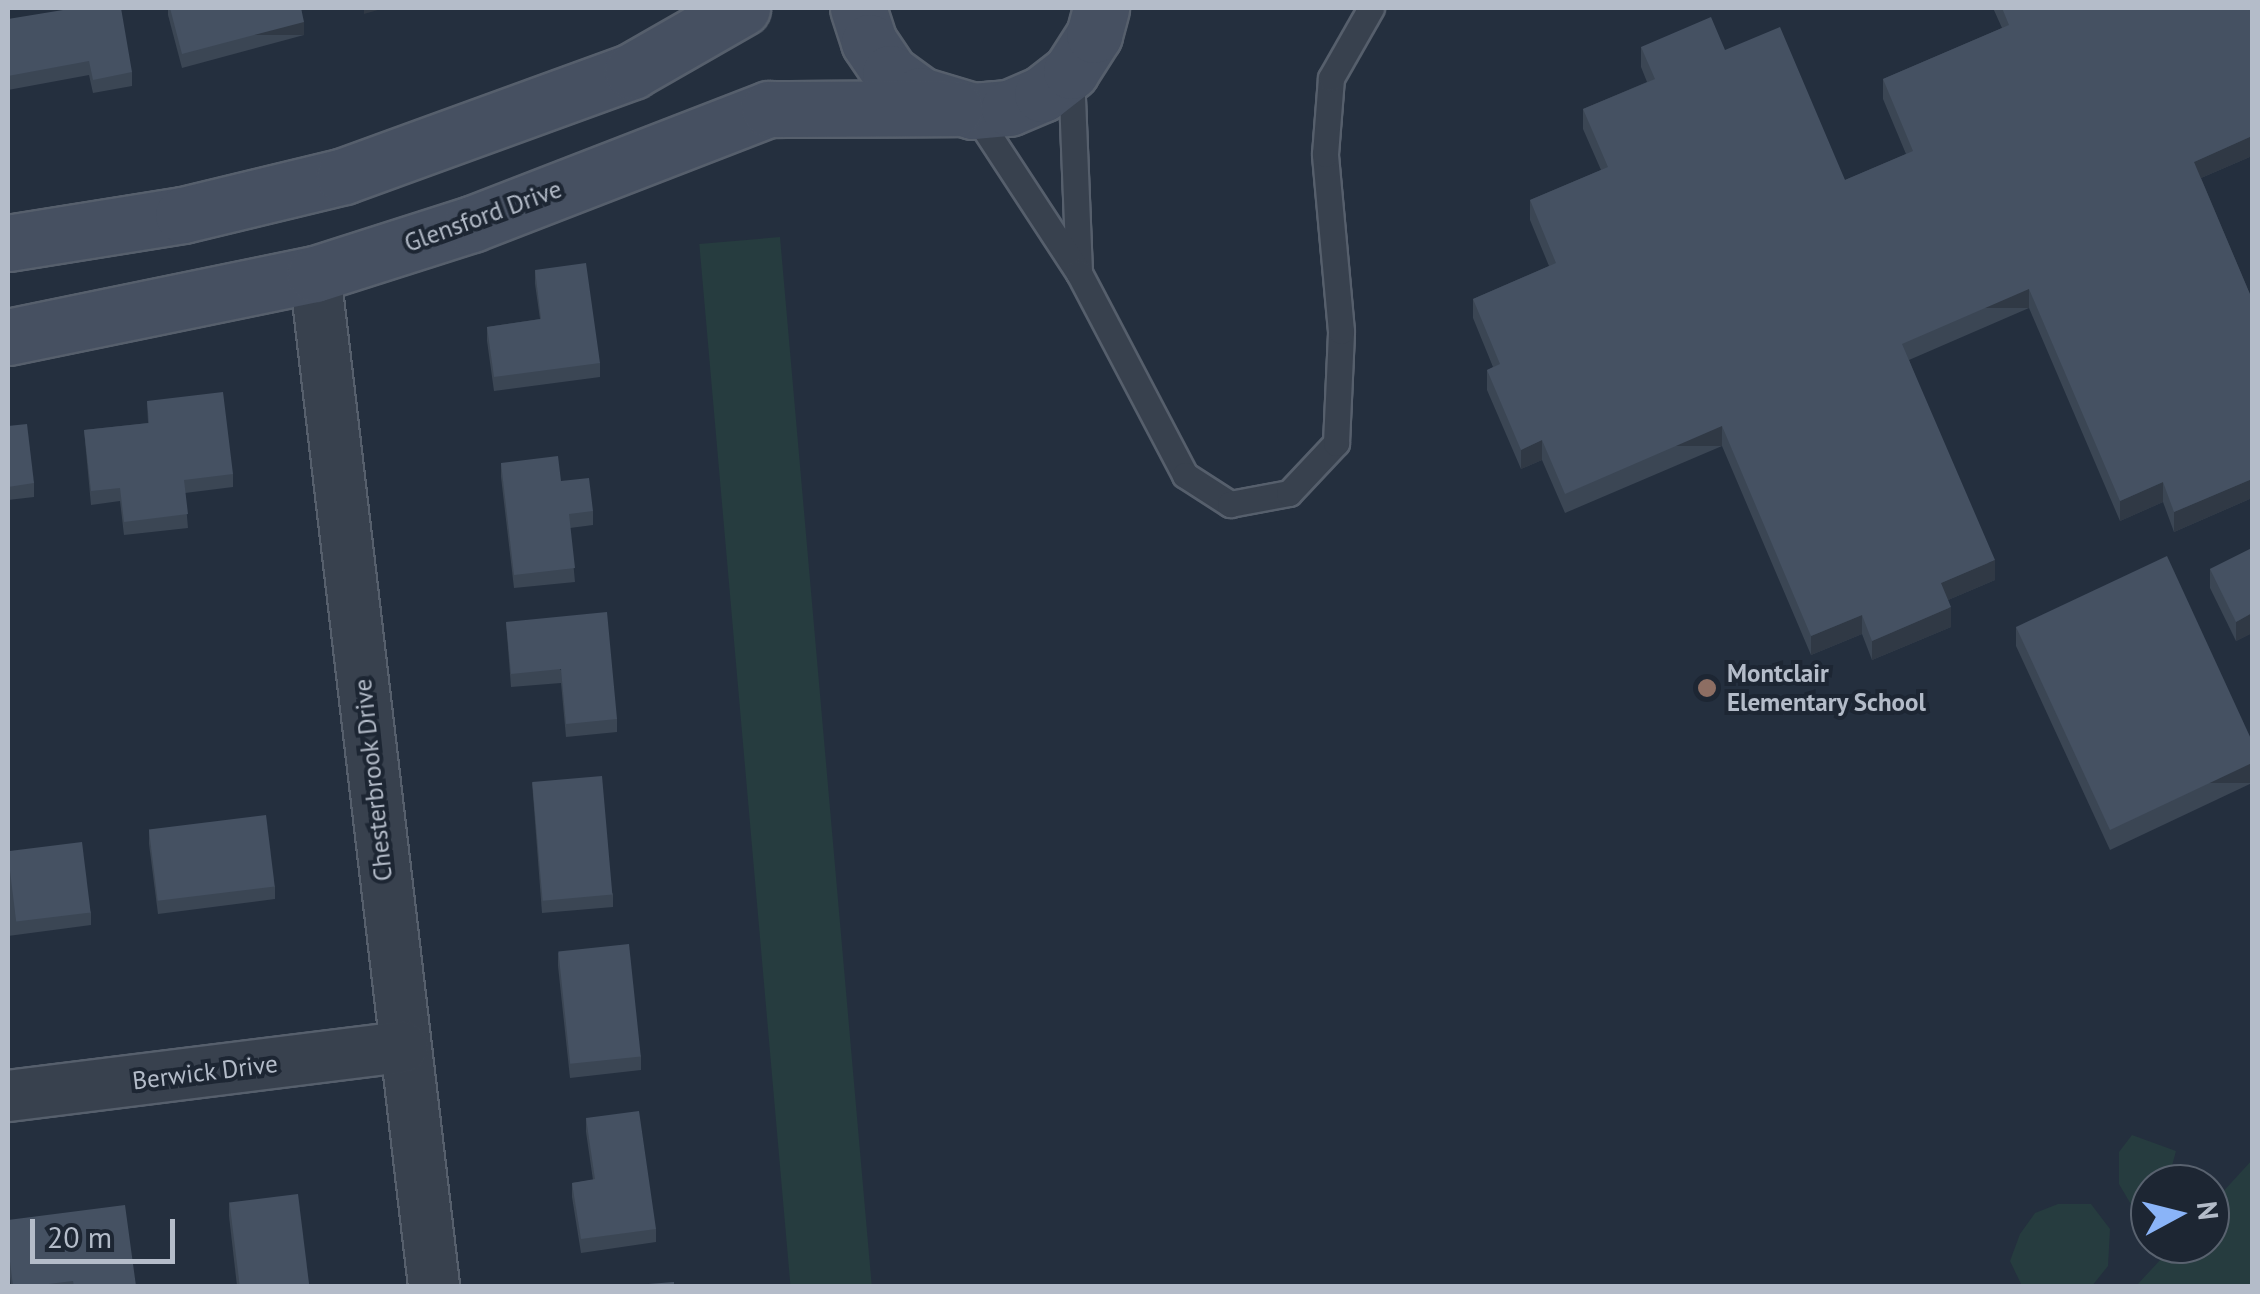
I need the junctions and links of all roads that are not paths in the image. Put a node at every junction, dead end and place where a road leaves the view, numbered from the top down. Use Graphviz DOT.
graph roads {
  1 [pos="742,8"];
  2 [pos="858,8"];
  3 [pos="1370,8"];
  4 [pos="1099,30"];
  5 [pos="964,110"];
  6 [pos="8,243"];
  7 [pos="1080,273"];
  8 [pos="315,274"];
  9 [pos="8,338"];
  10 [pos="403,1047"];
  11 [pos="8,1096"];
  12 [pos="434,1286"];
  1 -- 6 [label="main road"];
  2 -- 5 [label="main road"];
  3 -- 7 [label="lane"];
  4 -- 5 [label="main road, Glensford Drive"];
  4 -- 7 [label="lane"];
  5 -- 7 [label="lane"];
  5 -- 8 [label="main road, Glensford Drive"];
  8 -- 9 [label="main road, Glensford Drive"];
  8 -- 10 [label="street, Chesterbrook Drive"];
  10 -- 11 [label="street, Berwick Drive"];
  10 -- 12 [label="street, Chesterbrook Drive"];
}
